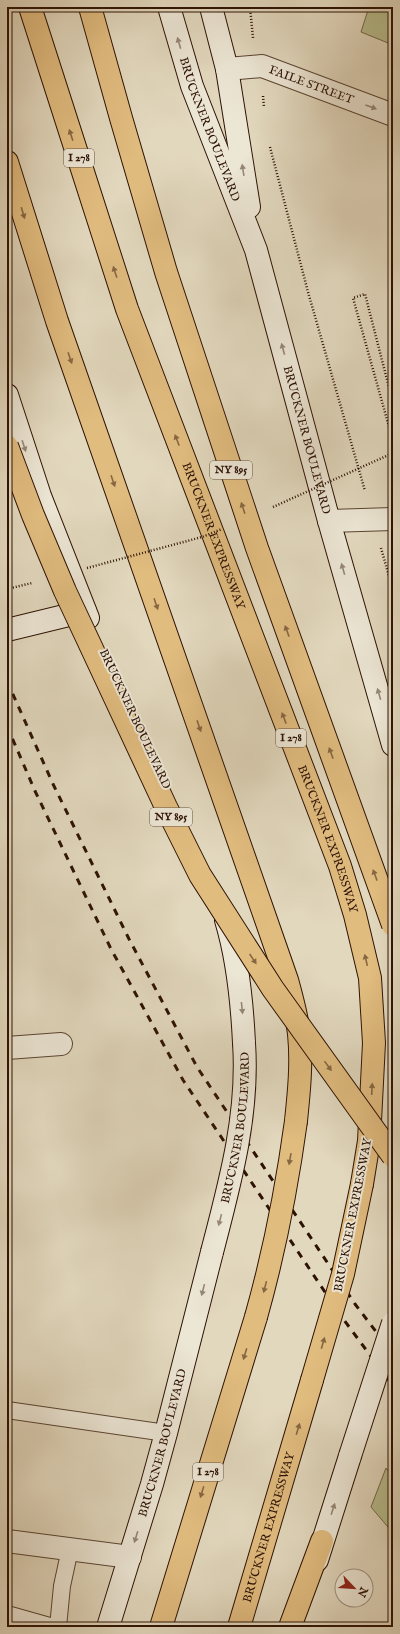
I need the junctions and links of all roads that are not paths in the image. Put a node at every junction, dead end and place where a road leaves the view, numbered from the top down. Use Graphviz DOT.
graph roads {
  1 [pos="30,7"];
  2 [pos="90,7"];
  3 [pos="169,7"];
  4 [pos="211,7"];
  5 [pos="227,69"];
  6 [pos="393,115"];
  7 [pos="7,162"];
  8 [pos="256,250"];
  9 [pos="7,395"];
  10 [pos="7,446"];
  11 [pos="393,519"];
  12 [pos="329,522"];
  13 [pos="85,611"];
  14 [pos="15,628"];
  15 [pos="393,745"];
  16 [pos="393,925"];
  17 [pos="61,1044"];
  18 [pos="7,1048"];
  19 [pos="393,1156"];
  20 [pos="393,1323"];
  21 [pos="7,1410"];
  22 [pos="166,1433"];
  23 [pos="7,1541"];
  24 [pos="322,1541"];
  25 [pos="70,1550"];
  26 [pos="130,1557"];
  27 [pos="7,1614"];
  28 [pos="53,1627"];
  29 [pos="58,1627"];
  30 [pos="108,1627"];
  31 [pos="161,1627"];
  32 [pos="239,1627"];
  33 [pos="290,1627"];
  34 [pos="300,1627"];
  32 -- 1 [label="highway, BRUCKNER EXPRESSWAY / I 278, one-way, bridge"];
  16 -- 2 [label="highway, NY 895, one-way, bridge"];
  8 -- 3 [label="main road, BRUCKNER BOULEVARD, one-way"];
  4 -- 5 [label="main road, BRUCKNER BOULEVARD"];
  5 -- 6 [label="main road, FAILE STREET, one-way"];
  8 -- 5 [label="main road, BRUCKNER BOULEVARD, one-way"];
  7 -- 31 [label="highway, I 278, one-way, bridge"];
  12 -- 8 [label="main road, BRUCKNER BOULEVARD, one-way"];
  9 -- 13 [label="main road, BRUCKNER BOULEVARD, one-way"];
  10 -- 19 [label="highway, NY 895, one-way, bridge"];
  11 -- 12 [label="main road"];
  15 -- 12 [label="main road, BRUCKNER BOULEVARD, one-way"];
  13 -- 14 [label="main road"];
  13 -- 22 [label="main road, BRUCKNER BOULEVARD, one-way, bridge"];
  17 -- 18 [label="main road"];
  24 -- 20 [label="main road, one-way, bridge"];
  21 -- 22 [label="lane"];
  22 -- 26 [label="main road, BRUCKNER BOULEVARD, one-way"];
  23 -- 25 [label="main road"];
  24 -- 33 [label="highway"];
  24 -- 34 [label="main road"];
  25 -- 26 [label="main road"];
  25 -- 29 [label="lane"];
  26 -- 30 [label="main road, BRUCKNER BOULEVARD"];
  27 -- 28 [label="lane"];
}
